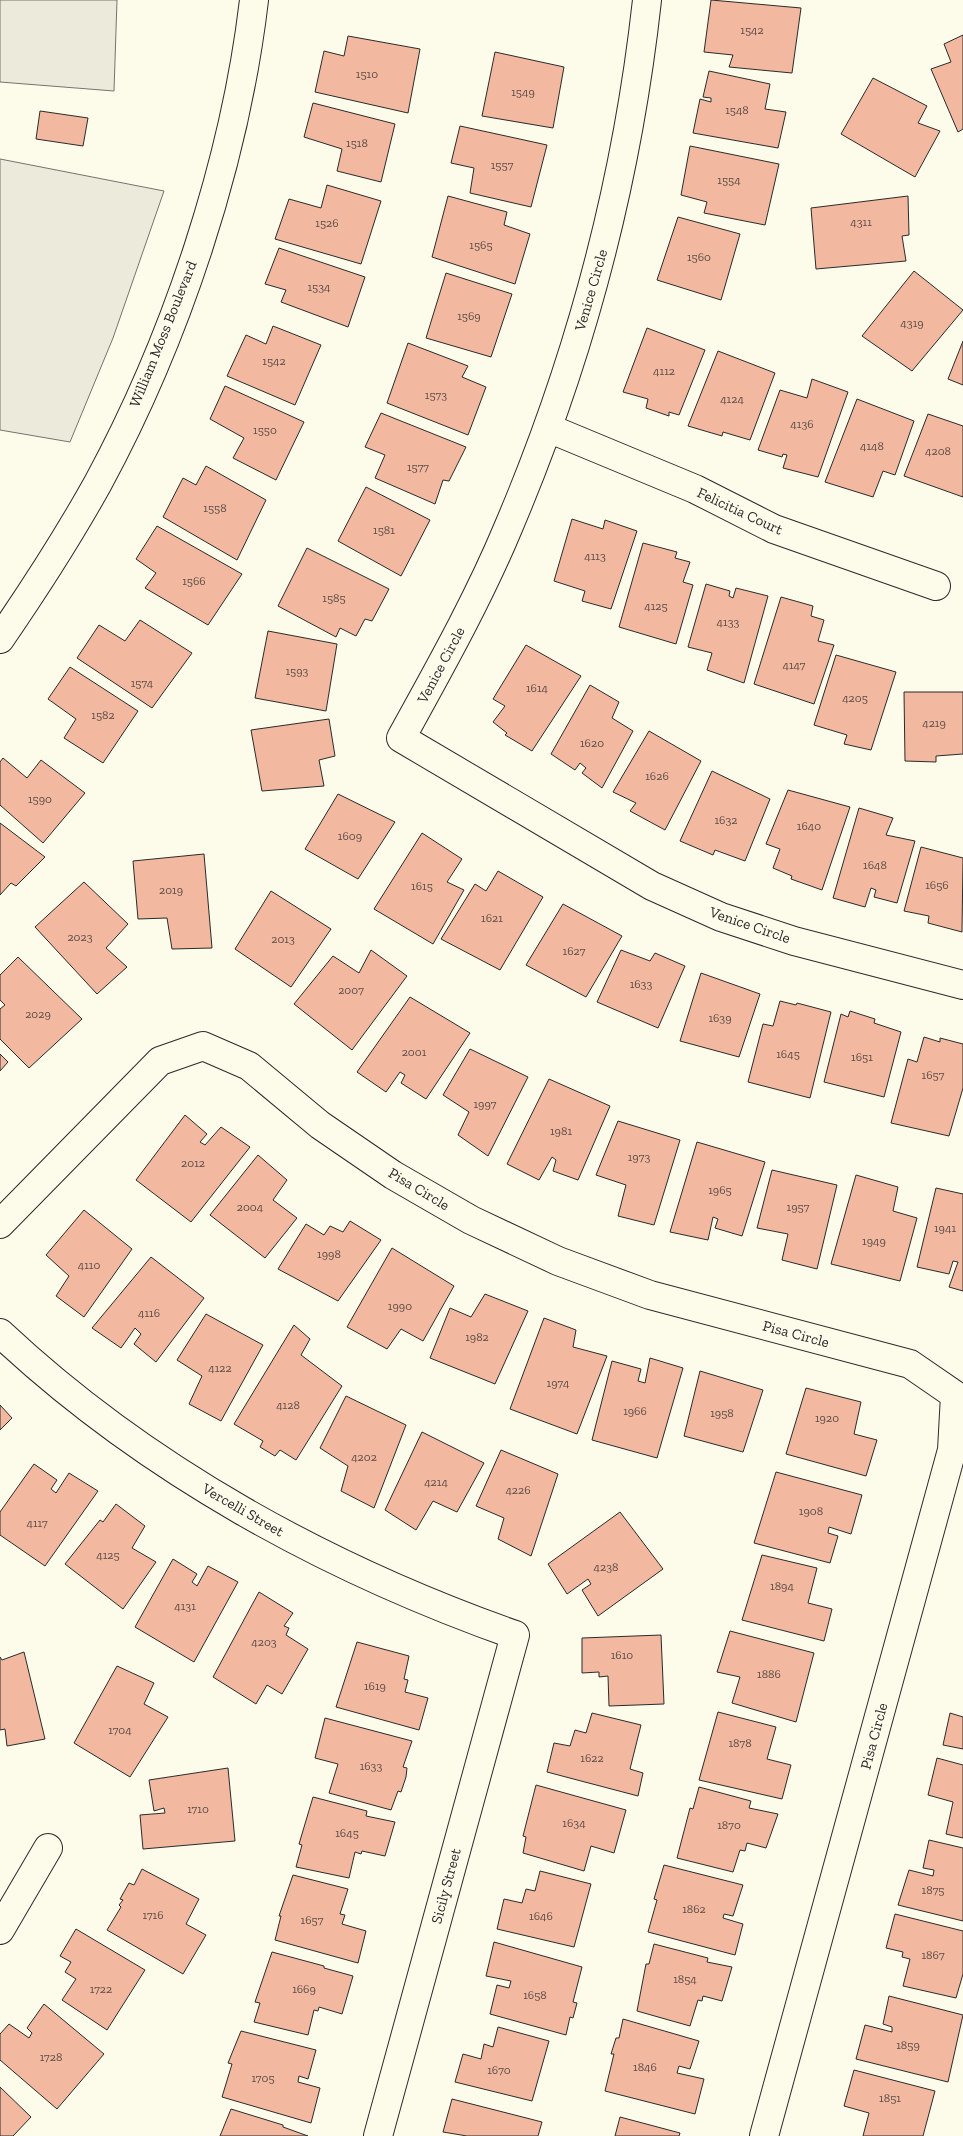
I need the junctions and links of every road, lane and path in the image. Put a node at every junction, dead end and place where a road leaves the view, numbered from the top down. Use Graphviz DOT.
graph roads {
  1 [pos="254,0"];
  2 [pos="647,0"];
  3 [pos="548,428"];
  4 [pos="936,586"];
  5 [pos="0,639"];
  6 [pos="963,985"];
  7 [pos="0,1224"];
  8 [pos="0,1333"];
  9 [pos="515,1635"];
  10 [pos="48,1848"];
  11 [pos="0,1930"];
  12 [pos="378,2136"];
  13 [pos="764,2136"];
  1 -- 5 [label="street, William Moss Boulevard"];
  2 -- 3 [label="street, Venice Circle"];
  3 -- 4 [label="street, Felicitia Court"];
  3 -- 6 [label="street, Venice Circle"];
  7 -- 13 [label="street, Pisa Circle"];
  8 -- 9 [label="street, Vercelli Street"];
  9 -- 12 [label="street, Sicily Street"];
  10 -- 11 [label="street"];
}
